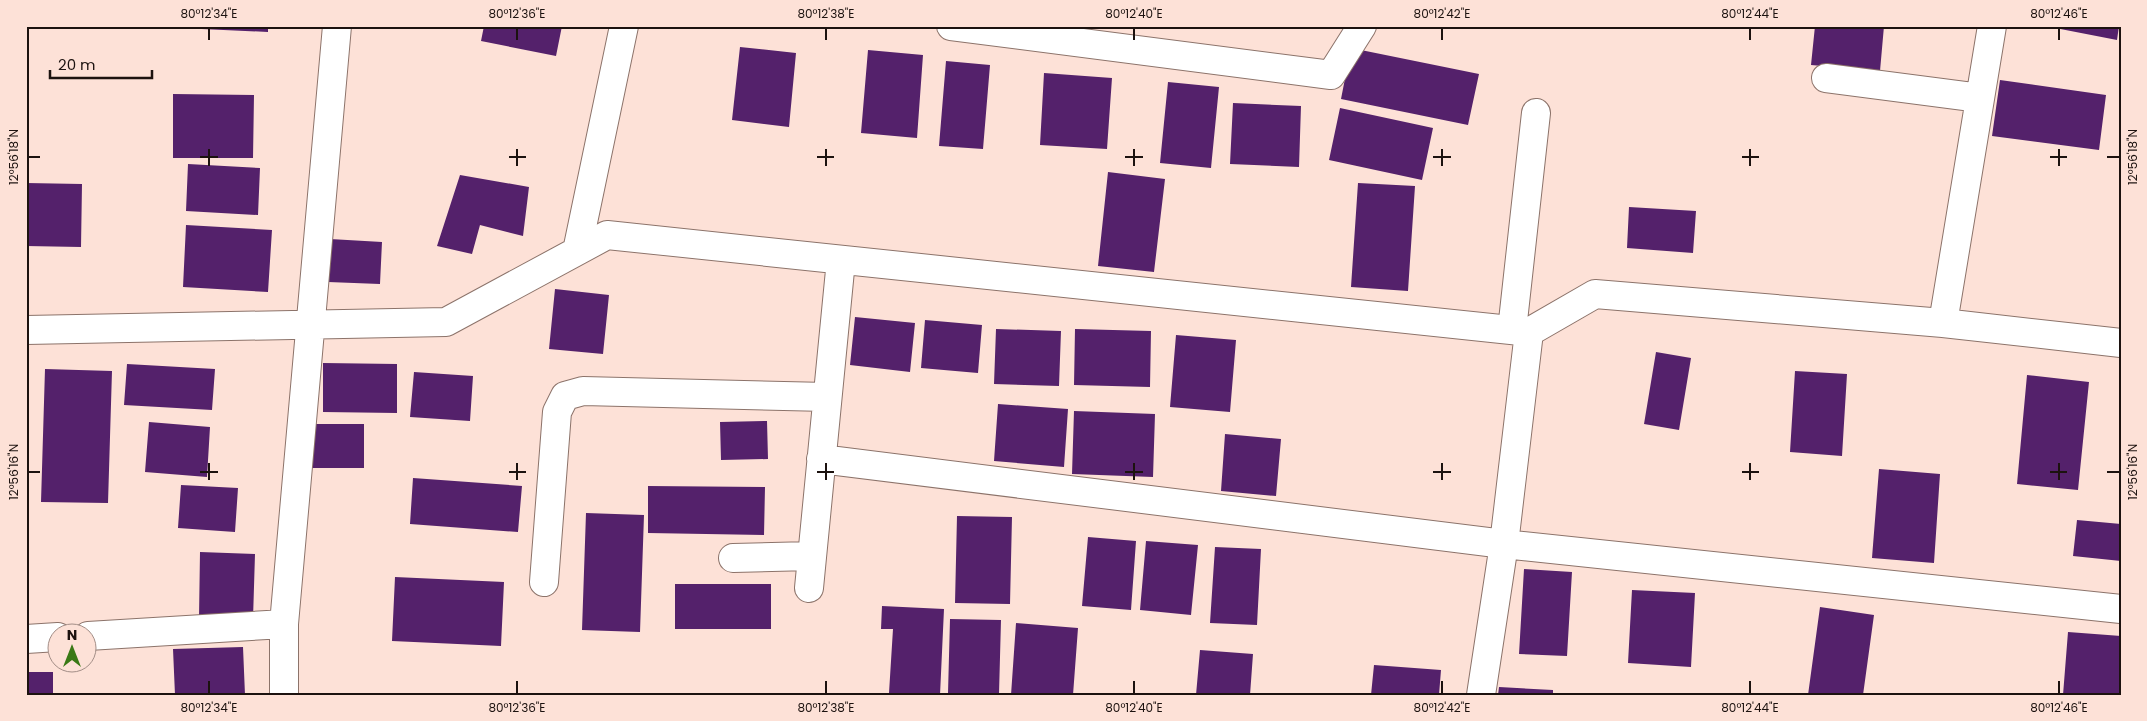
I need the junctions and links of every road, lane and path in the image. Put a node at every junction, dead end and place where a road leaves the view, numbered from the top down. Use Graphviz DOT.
graph roads {
  1 [pos="337,26"];
  2 [pos="624,26"];
  3 [pos="951,26"];
  4 [pos="1362,26"];
  5 [pos="1992,26"];
  6 [pos="1826,78"];
  7 [pos="1980,98"];
  8 [pos="1536,113"];
  9 [pos="577,251"];
  10 [pos="841,260"];
  11 [pos="1943,323"];
  12 [pos="310,325"];
  13 [pos="26,330"];
  14 [pos="1520,331"];
  15 [pos="2121,343"];
  16 [pos="828,397"];
  17 [pos="821,459"];
  18 [pos="1504,544"];
  19 [pos="811,556"];
  20 [pos="733,558"];
  21 [pos="544,582"];
  22 [pos="809,588"];
  23 [pos="2121,609"];
  24 [pos="284,624"];
  25 [pos="98,635"];
  26 [pos="48,638"];
  27 [pos="26,639"];
  28 [pos="284,695"];
  29 [pos="1481,695"];
  1 -- 12 [label="street"];
  2 -- 9 [label="street"];
  3 -- 4 [label="street"];
  5 -- 7 [label="street"];
  6 -- 7 [label="street"];
  7 -- 11 [label="street"];
  8 -- 14 [label="street"];
  9 -- 10 [label="street"];
  9 -- 12 [label="street"];
  10 -- 14 [label="street"];
  10 -- 16 [label="street"];
  11 -- 14 [label="street"];
  11 -- 15 [label="street"];
  12 -- 13 [label="street"];
  12 -- 24 [label="street"];
  14 -- 18 [label="street"];
  16 -- 17 [label="street"];
  16 -- 21 [label="street"];
  17 -- 18 [label="street"];
  17 -- 19 [label="street"];
  18 -- 23 [label="street"];
  18 -- 29 [label="street"];
  19 -- 20 [label="street"];
  19 -- 22 [label="street"];
  24 -- 25 [label="street"];
  24 -- 28 [label="street"];
  26 -- 27 [label="street"];
}
